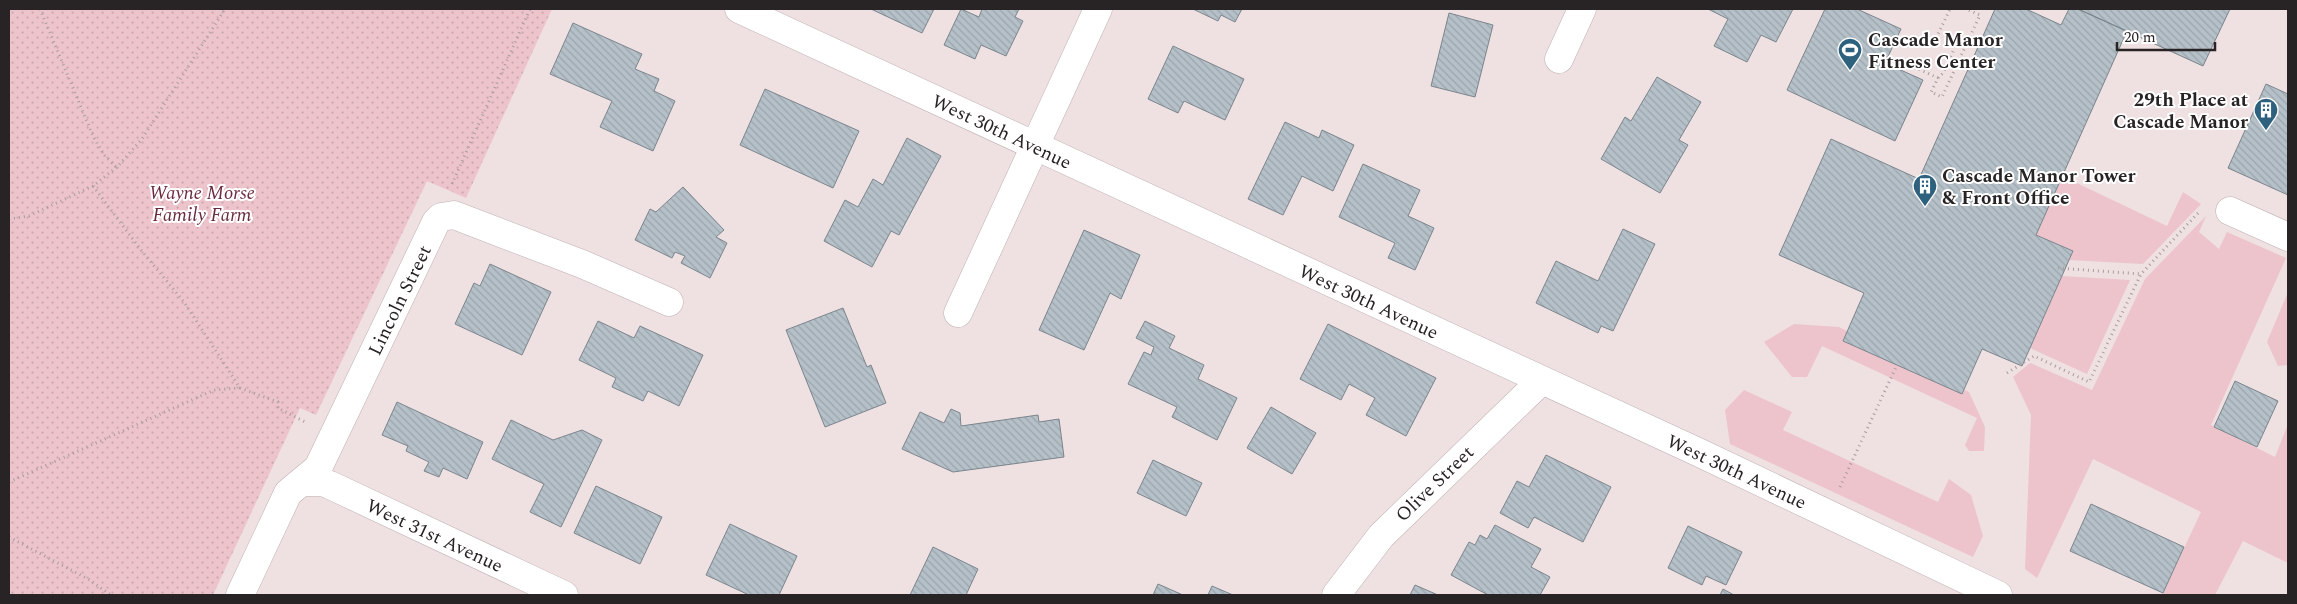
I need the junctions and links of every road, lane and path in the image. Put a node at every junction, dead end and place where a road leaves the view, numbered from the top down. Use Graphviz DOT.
graph roads {
  1 [pos="40,9"];
  2 [pos="225,9"];
  3 [pos="530,9"];
  4 [pos="739,9"];
  5 [pos="1098,9"];
  6 [pos="1582,9"];
  7 [pos="1950,9"];
  8 [pos="1966,9"];
  9 [pos="1936,38"];
  10 [pos="1956,47"];
  11 [pos="1559,59"];
  12 [pos="1910,65"];
  13 [pos="1938,78"];
  14 [pos="1034,146"];
  15 [pos="117,167"];
  16 [pos="94,186"];
  17 [pos="2218,208"];
  18 [pos="441,217"];
  19 [pos="9,219"];
  20 [pos="2288,238"];
  21 [pos="2058,268"];
  22 [pos="2141,274"];
  23 [pos="669,302"];
  24 [pos="958,312"];
  25 [pos="1897,365"];
  26 [pos="2007,374"];
  27 [pos="1542,380"];
  28 [pos="240,388"];
  29 [pos="334,434"];
  30 [pos="9,482"];
  31 [pos="304,482"];
  32 [pos="1840,488"];
  33 [pos="9,537"];
  34 [pos="111,595"];
  35 [pos="240,595"];
  36 [pos="564,595"];
  37 [pos="1336,595"];
  38 [pos="1998,595"];
  1 -- 15 [label="path"];
  2 -- 15 [label="path"];
  3 -- 18 [label="path"];
  4 -- 14 [label="street, West 30th Avenue"];
  5 -- 14 [label="street"];
  6 -- 11 [label="street"];
  7 -- 9 [label="path"];
  8 -- 13 [label="path"];
  10 -- 13 [label="path"];
  12 -- 13 [label="path"];
  14 -- 24 [label="street"];
  14 -- 27 [label="street, West 30th Avenue"];
  15 -- 16 [label="path"];
  16 -- 19 [label="path"];
  16 -- 28 [label="path"];
  17 -- 20 [label="street"];
  17 -- 22 [label="path"];
  18 -- 23 [label="street"];
  18 -- 29 [label="street, Lincoln Street"];
  21 -- 22 [label="path"];
  22 -- 26 [label="path"];
  25 -- 32 [label="path"];
  27 -- 37 [label="street, Olive Street"];
  27 -- 38 [label="street, West 30th Avenue"];
  28 -- 29 [label="path"];
  28 -- 30 [label="path"];
  29 -- 31 [label="street, Lincoln Street"];
  31 -- 35 [label="street, Lincoln Street"];
  31 -- 36 [label="street, West 31st Avenue"];
  33 -- 34 [label="path"];
}
